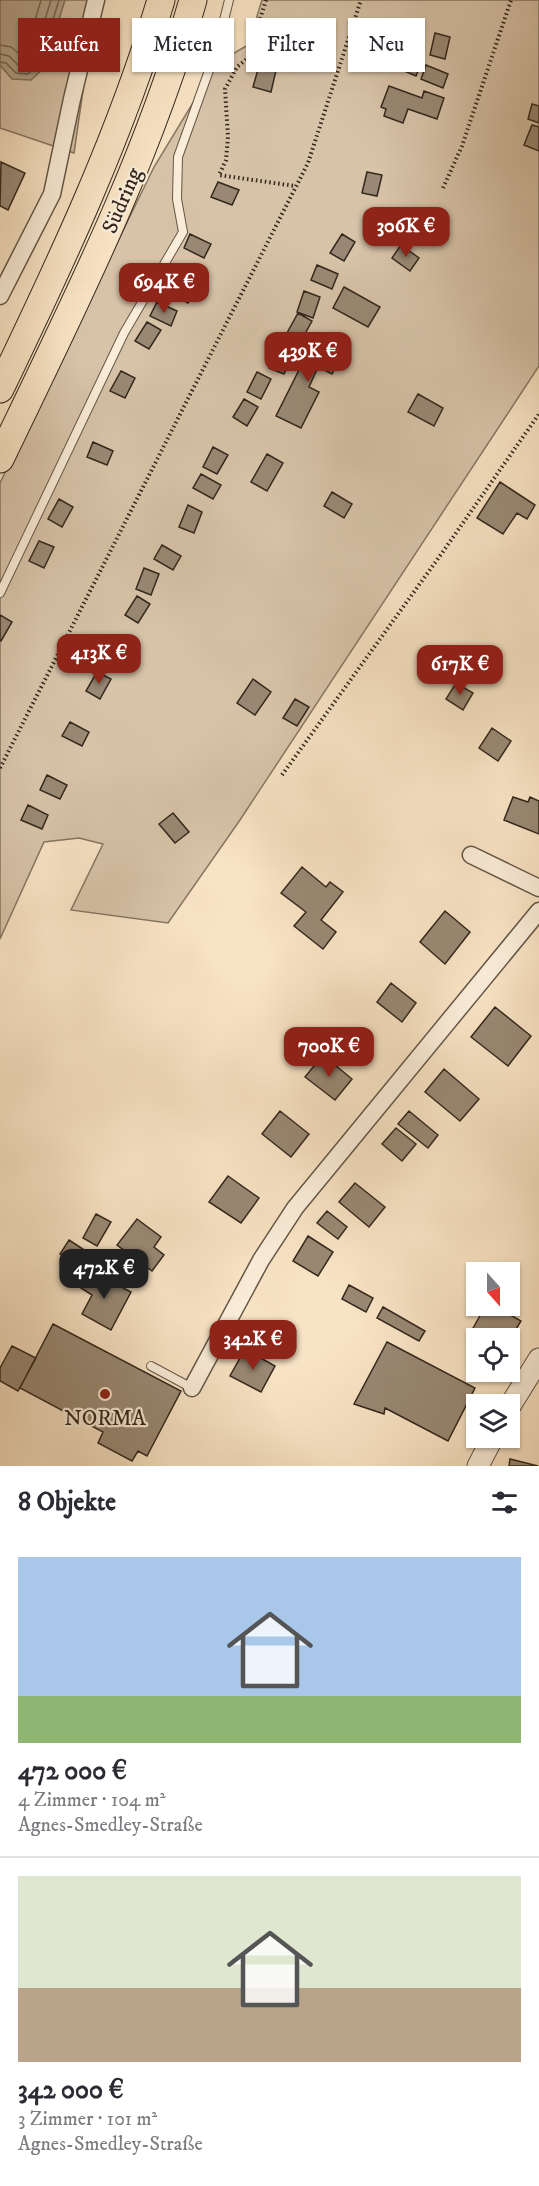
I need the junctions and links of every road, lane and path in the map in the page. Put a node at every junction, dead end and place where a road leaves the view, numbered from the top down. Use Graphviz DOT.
graph roads {
  1 [pos="96,0"];
  2 [pos="161,0"];
  3 [pos="193,0"];
  4 [pos="229,0"];
  5 [pos="266,0"];
  6 [pos="361,0"];
  7 [pos="511,0"];
  8 [pos="295,186"];
  9 [pos="443,188"];
  10 [pos="0,296"];
  11 [pos="0,388"];
  12 [pos="539,414"];
  13 [pos="0,459"];
  14 [pos="0,593"];
  15 [pos="0,768"];
  16 [pos="282,776"];
  17 [pos="471,855"];
  18 [pos="539,888"];
  19 [pos="539,912"];
  20 [pos="539,1359"];
  21 [pos="151,1366"];
  22 [pos="192,1388"];
  23 [pos="517,1394"];
  24 [pos="487,1448"];
  25 [pos="478,1466"];
  1 -- 10 [label="street"];
  2 -- 11 [label="main road, Südring"];
  3 -- 13 [label="main road, Südring"];
  4 -- 14 [label="lane"];
  5 -- 8 [label="path"];
  6 -- 8 [label="path"];
  7 -- 9 [label="path"];
  8 -- 15 [label="path"];
  12 -- 16 [label="path"];
  17 -- 18 [label="street"];
  19 -- 22 [label="street"];
  20 -- 23 [label="street"];
  21 -- 22 [label="lane"];
  24 -- 25 [label="street"];
}
